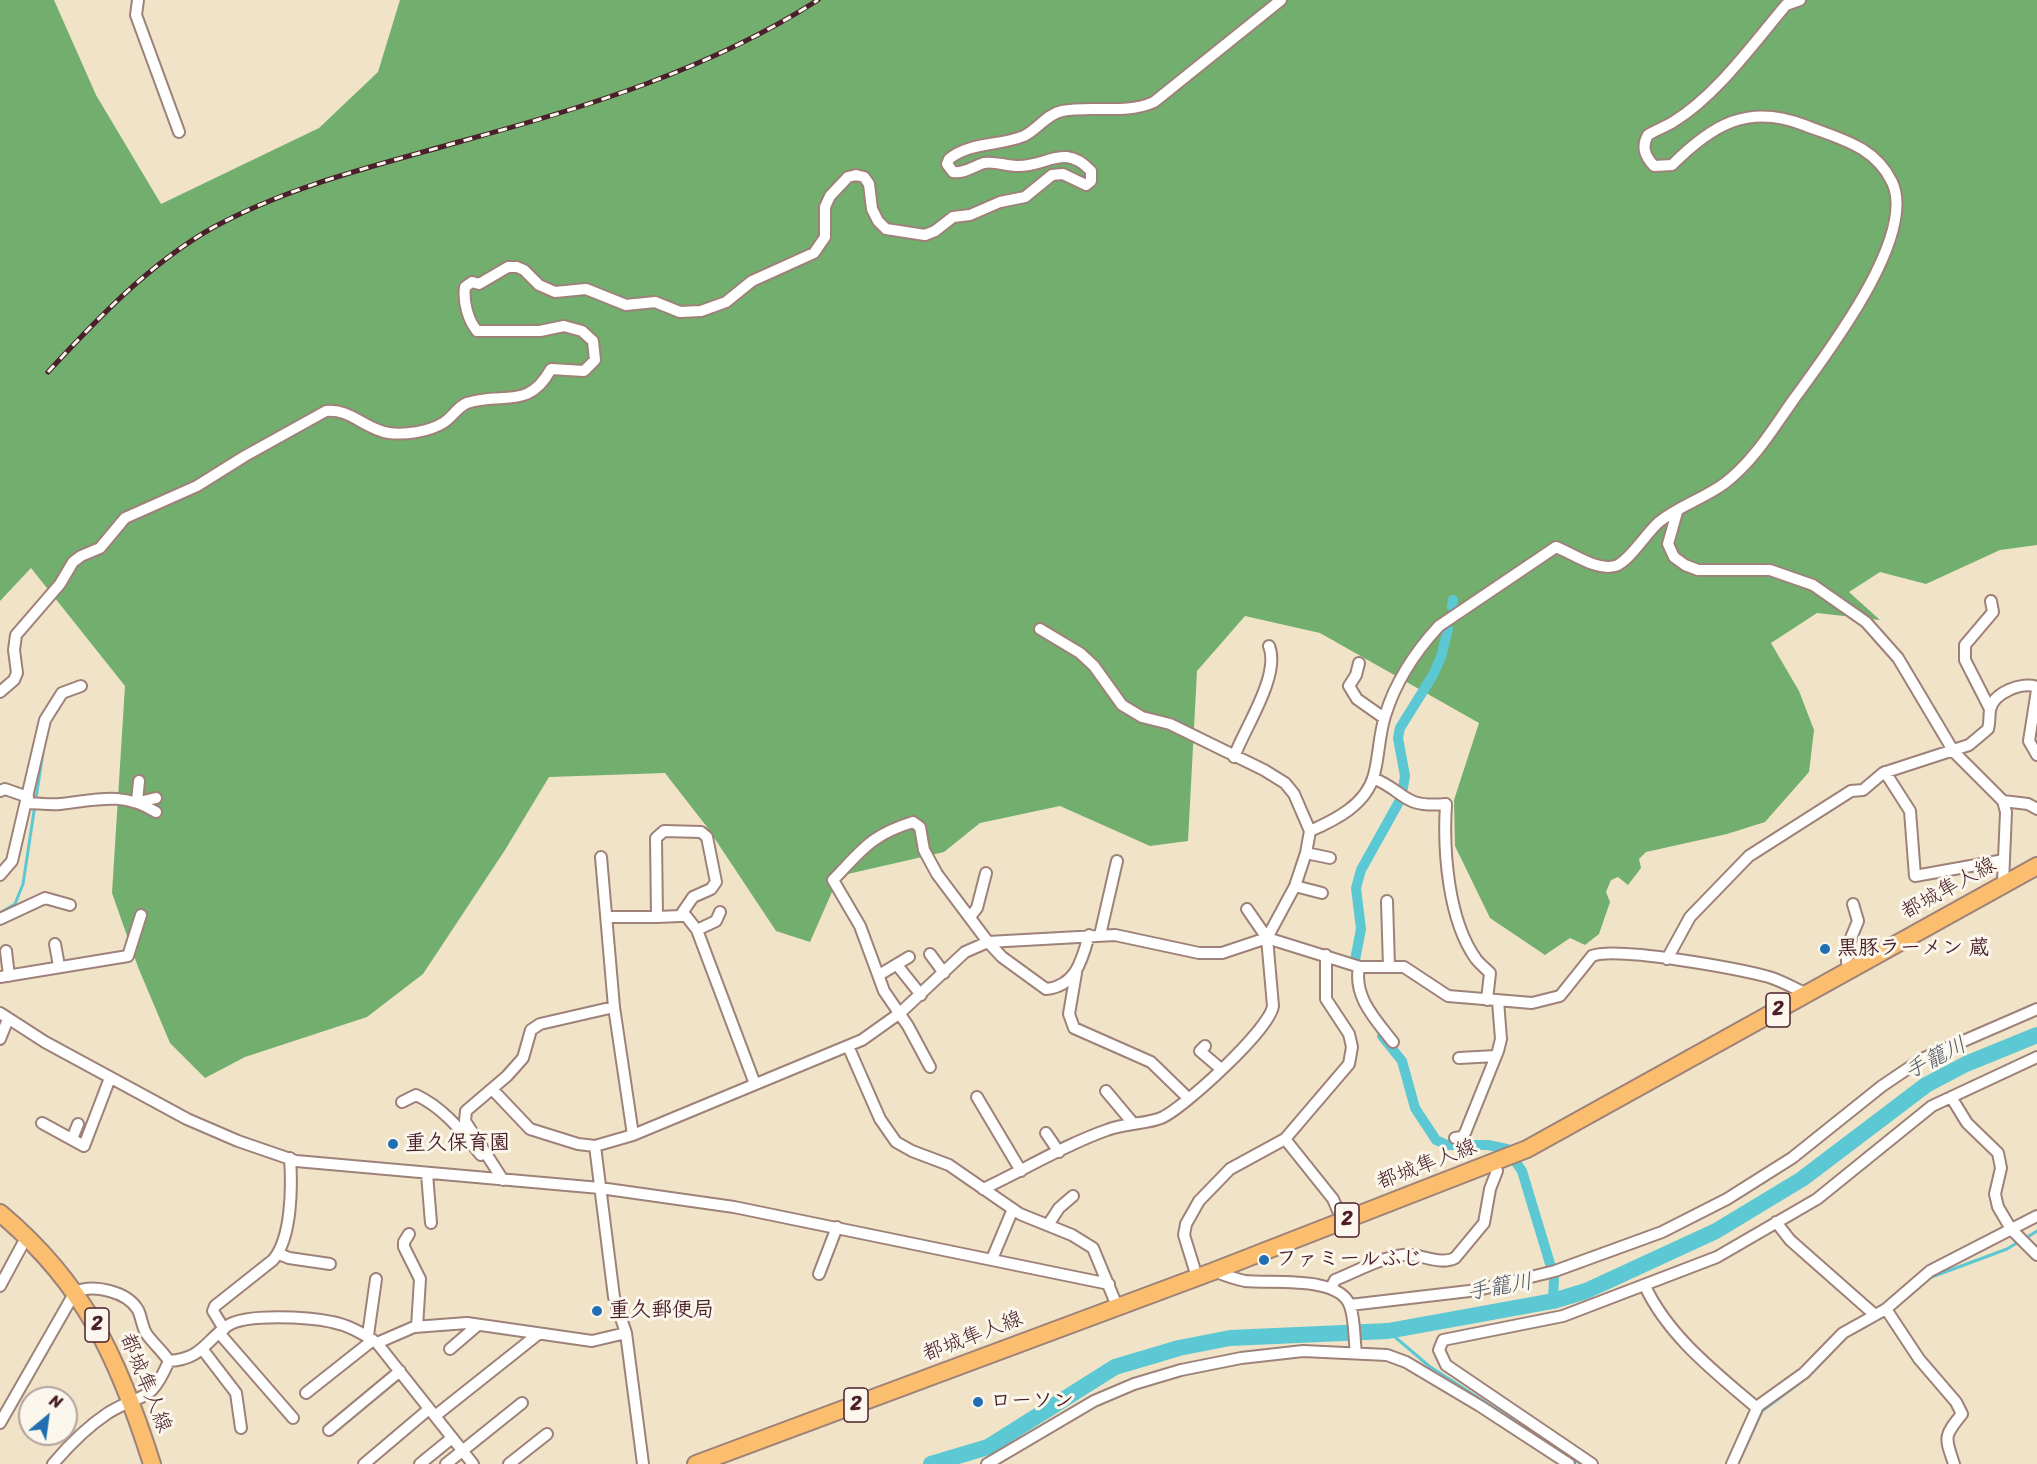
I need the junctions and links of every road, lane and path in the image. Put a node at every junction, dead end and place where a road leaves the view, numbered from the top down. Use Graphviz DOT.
graph roads {
  1 [pos="138,0"];
  2 [pos="1281,0"];
  3 [pos="1800,0"];
  4 [pos="179,132"];
  5 [pos="1677,512"];
  6 [pos="1991,601"];
  7 [pos="1040,629"];
  8 [pos="1269,646"];
  9 [pos="1359,663"];
  10 [pos="81,686"];
  11 [pos="2037,689"];
  12 [pos="0,692"];
  13 [pos="1990,709"];
  14 [pos="1384,718"];
  15 [pos="1954,752"];
  16 [pos="2037,755"];
  17 [pos="1234,757"];
  18 [pos="1886,772"];
  19 [pos="1373,778"];
  20 [pos="139,781"];
  21 [pos="0,791"];
  22 [pos="2037,794"];
  23 [pos="156,798"];
  24 [pos="31,801"];
  25 [pos="2003,801"];
  26 [pos="138,802"];
  27 [pos="2035,807"];
  28 [pos="156,812"];
  29 [pos="1310,831"];
  30 [pos="1306,853"];
  31 [pos="601,857"];
  32 [pos="1330,858"];
  33 [pos="2004,860"];
  34 [pos="1117,861"];
  35 [pos="2037,866"];
  36 [pos="986,873"];
  37 [pos="0,875"];
  38 [pos="2003,883"];
  39 [pos="1295,886"];
  40 [pos="1322,892"];
  41 [pos="1388,901"];
  42 [pos="1853,904"];
  43 [pos="70,905"];
  44 [pos="1246,909"];
  45 [pos="720,912"];
  46 [pos="141,915"];
  47 [pos="608,916"];
  48 [pos="680,916"];
  49 [pos="657,917"];
  50 [pos="970,917"];
  51 [pos="0,919"];
  52 [pos="697,930"];
  53 [pos="1094,935"];
  54 [pos="1268,938"];
  55 [pos="988,942"];
  56 [pos="55,944"];
  57 [pos="6,951"];
  58 [pos="930,954"];
  59 [pos="1326,955"];
  60 [pos="909,957"];
  61 [pos="1667,959"];
  62 [pos="897,965"];
  63 [pos="58,966"];
  64 [pos="1359,967"];
  65 [pos="1389,967"];
  66 [pos="1848,971"];
  67 [pos="944,973"];
  68 [pos="1076,973"];
  69 [pos="879,975"];
  70 [pos="5,977"];
  71 [pos="1807,994"];
  72 [pos="921,995"];
  73 [pos="1493,1000"];
  74 [pos="614,1007"];
  75 [pos="2037,1009"];
  76 [pos="900,1013"];
  77 [pos="4,1016"];
  78 [pos="0,1039"];
  79 [pos="1393,1042"];
  80 [pos="848,1046"];
  81 [pos="1205,1046"];
  82 [pos="1496,1056"];
  83 [pos="2037,1057"];
  84 [pos="1459,1058"];
  85 [pos="930,1067"];
  86 [pos="1221,1069"];
  87 [pos="110,1078"];
  88 [pos="755,1084"];
  89 [pos="492,1089"];
  90 [pos="1106,1091"];
  91 [pos="977,1097"];
  92 [pos="1950,1097"];
  93 [pos="1188,1098"];
  94 [pos="402,1102"];
  95 [pos="1132,1122"];
  96 [pos="42,1123"];
  97 [pos="78,1124"];
  98 [pos="1046,1132"];
  99 [pos="633,1135"];
  100 [pos="1455,1138"];
  101 [pos="72,1139"];
  102 [pos="1285,1139"];
  103 [pos="596,1146"];
  104 [pos="1059,1152"];
  105 [pos="290,1158"];
  106 [pos="1495,1163"];
  107 [pos="495,1171"];
  108 [pos="1021,1171"];
  109 [pos="427,1174"];
  110 [pos="503,1180"];
  111 [pos="600,1188"];
  112 [pos="983,1189"];
  113 [pos="1073,1196"];
  114 [pos="1013,1209"];
  115 [pos="0,1213"];
  116 [pos="2037,1216"];
  117 [pos="1343,1221"];
  118 [pos="1776,1222"];
  119 [pos="431,1223"];
  120 [pos="1048,1225"];
  121 [pos="837,1227"];
  122 [pos="2011,1229"];
  123 [pos="410,1234"];
  124 [pos="27,1236"];
  125 [pos="279,1254"];
  126 [pos="2037,1255"];
  127 [pos="992,1259"];
  128 [pos="330,1264"];
  129 [pos="1214,1272"];
  130 [pos="819,1274"];
  131 [pos="1197,1277"];
  132 [pos="376,1279"];
  133 [pos="1109,1284"];
  134 [pos="1648,1285"];
  135 [pos="0,1286"];
  136 [pos="1331,1288"];
  137 [pos="75,1292"];
  138 [pos="1350,1305"];
  139 [pos="1117,1306"];
  140 [pos="1889,1313"];
  141 [pos="1875,1315"];
  142 [pos="478,1325"];
  143 [pos="417,1327"];
  144 [pos="222,1331"];
  145 [pos="626,1334"];
  146 [pos="537,1335"];
  147 [pos="373,1339"];
  148 [pos="450,1349"];
  149 [pos="202,1350"];
  150 [pos="1356,1353"];
  151 [pos="170,1361"];
  152 [pos="400,1371"];
  153 [pos="306,1393"];
  154 [pos="133,1403"];
  155 [pos="522,1403"];
  156 [pos="1759,1406"];
  157 [pos="432,1413"];
  158 [pos="293,1418"];
  159 [pos="0,1423"];
  160 [pos="241,1428"];
  161 [pos="329,1430"];
  162 [pos="547,1434"];
  163 [pos="452,1438"];
  164 [pos="462,1451"];
  165 [pos="53,1464"];
  166 [pos="152,1464"];
  167 [pos="364,1464"];
  168 [pos="420,1464"];
  169 [pos="446,1464"];
  170 [pos="473,1464"];
  171 [pos="509,1464"];
  172 [pos="642,1464"];
  173 [pos="696,1464"];
  174 [pos="987,1464"];
  175 [pos="1569,1464"];
  176 [pos="1592,1464"];
  177 [pos="1732,1464"];
  178 [pos="1954,1464"];
  1 -- 4 [label="street"];
  2 -- 12 [label="street"];
  3 -- 5 [label="street"];
  5 -- 14 [label="street"];
  5 -- 15 [label="street"];
  6 -- 13 [label="street"];
  7 -- 17 [label="street"];
  8 -- 17 [label="street"];
  9 -- 14 [label="street"];
  10 -- 24 [label="street"];
  11 -- 13 [label="street"];
  11 -- 16 [label="street"];
  13 -- 15 [label="street"];
  14 -- 19 [label="street"];
  15 -- 18 [label="street"];
  15 -- 25 [label="street"];
  17 -- 29 [label="street"];
  18 -- 33 [label="street"];
  18 -- 61 [label="street"];
  19 -- 29 [label="street"];
  19 -- 73 [label="street"];
  20 -- 26 [label="street"];
  21 -- 24 [label="street"];
  22 -- 27 [label="street"];
  23 -- 26 [label="street"];
  24 -- 26 [label="street"];
  24 -- 37 [label="street"];
  25 -- 27 [label="street"];
  25 -- 33 [label="street"];
  26 -- 28 [label="street"];
  29 -- 30 [label="street"];
  30 -- 32 [label="street"];
  30 -- 39 [label="street"];
  31 -- 47 [label="street"];
  33 -- 38 [label="street"];
  34 -- 53 [label="street"];
  35 -- 38 [label="main road, 都城隼人線 / 2"];
  36 -- 50 [label="street"];
  38 -- 66 [label="main road, 都城隼人線 / 2"];
  39 -- 40 [label="street"];
  39 -- 54 [label="street"];
  41 -- 65 [label="street"];
  42 -- 66 [label="street"];
  43 -- 51 [label="street"];
  44 -- 54 [label="street"];
  45 -- 52 [label="street"];
  46 -- 63 [label="street"];
  47 -- 49 [label="street"];
  47 -- 74 [label="street"];
  48 -- 49 [label="street"];
  48 -- 49 [label="street"];
  48 -- 52 [label="street"];
  50 -- 55 [label="street"];
  50 -- 69 [label="street"];
  52 -- 88 [label="street"];
  53 -- 54 [label="street"];
  53 -- 55 [label="street"];
  53 -- 68 [label="street"];
  54 -- 59 [label="street"];
  54 -- 86 [label="street"];
  55 -- 67 [label="street"];
  55 -- 68 [label="street"];
  56 -- 63 [label="street"];
  57 -- 70 [label="street"];
  58 -- 67 [label="street"];
  59 -- 64 [label="street"];
  59 -- 102 [label="street"];
  60 -- 62 [label="street"];
  61 -- 71 [label="street"];
  61 -- 73 [label="street"];
  62 -- 69 [label="street"];
  62 -- 72 [label="street"];
  63 -- 70 [label="street"];
  64 -- 65 [label="street"];
  64 -- 79 [label="street"];
  65 -- 73 [label="street"];
  66 -- 71 [label="main road, 都城隼人線 / 2"];
  67 -- 72 [label="street"];
  68 -- 93 [label="street"];
  69 -- 76 [label="street"];
  71 -- 106 [label="main road, 都城隼人線 / 2"];
  72 -- 76 [label="street"];
  73 -- 82 [label="street"];
  74 -- 89 [label="street"];
  74 -- 99 [label="street"];
  75 -- 138 [label="street"];
  76 -- 80 [label="street"];
  76 -- 85 [label="street"];
  77 -- 78 [label="street"];
  77 -- 87 [label="street"];
  80 -- 88 [label="street"];
  80 -- 112 [label="street"];
  81 -- 86 [label="street"];
  82 -- 84 [label="street"];
  82 -- 100 [label="street"];
  83 -- 92 [label="street"];
  86 -- 93 [label="street"];
  87 -- 101 [label="street"];
  87 -- 105 [label="street"];
  88 -- 99 [label="street"];
  89 -- 103 [label="street"];
  89 -- 107 [label="street"];
  90 -- 95 [label="street"];
  91 -- 108 [label="street"];
  92 -- 118 [label="street"];
  92 -- 122 [label="street"];
  93 -- 95 [label="street"];
  94 -- 107 [label="street"];
  95 -- 104 [label="street"];
  96 -- 101 [label="street"];
  97 -- 101 [label="street"];
  98 -- 104 [label="street"];
  99 -- 103 [label="street"];
  102 -- 117 [label="street"];
  102 -- 131 [label="street"];
  103 -- 111 [label="street"];
  104 -- 108 [label="street"];
  105 -- 109 [label="street"];
  105 -- 125 [label="street"];
  106 -- 117 [label="main road, 都城隼人線 / 2"];
  106 -- 136 [label="street"];
  107 -- 110 [label="street"];
  108 -- 112 [label="street"];
  109 -- 110 [label="street"];
  109 -- 119 [label="street"];
  110 -- 111 [label="street"];
  111 -- 121 [label="street"];
  111 -- 145 [label="street"];
  112 -- 114 [label="street"];
  113 -- 120 [label="street"];
  114 -- 120 [label="street"];
  114 -- 127 [label="street"];
  115 -- 124 [label="main road, 都城隼人線 / 2"];
  116 -- 122 [label="street"];
  117 -- 129 [label="main road, 都城隼人線 / 2"];
  118 -- 134 [label="street"];
  118 -- 141 [label="street"];
  120 -- 133 [label="street"];
  121 -- 127 [label="street"];
  121 -- 130 [label="street"];
  122 -- 126 [label="street"];
  122 -- 140 [label="street"];
  123 -- 143 [label="street"];
  124 -- 135 [label="street"];
  124 -- 137 [label="main road, 都城隼人線 / 2"];
  125 -- 128 [label="street"];
  125 -- 144 [label="street"];
  127 -- 133 [label="street"];
  129 -- 131 [label="main road, 都城隼人線 / 2"];
  129 -- 136 [label="street"];
  131 -- 139 [label="main road, 都城隼人線 / 2"];
  132 -- 147 [label="street"];
  133 -- 139 [label="street"];
  134 -- 156 [label="street"];
  134 -- 176 [label="street"];
  136 -- 138 [label="street"];
  137 -- 151 [label="street"];
  137 -- 154 [label="main road, 都城隼人線 / 2"];
  137 -- 159 [label="street"];
  138 -- 150 [label="street"];
  139 -- 173 [label="main road, 都城隼人線 / 2"];
  140 -- 141 [label="street"];
  140 -- 178 [label="street"];
  141 -- 156 [label="street"];
  142 -- 143 [label="street"];
  142 -- 146 [label="street"];
  142 -- 148 [label="street"];
  143 -- 147 [label="street"];
  144 -- 147 [label="street"];
  144 -- 149 [label="street"];
  144 -- 158 [label="street"];
  145 -- 146 [label="street"];
  145 -- 172 [label="street"];
  146 -- 157 [label="street"];
  147 -- 152 [label="street"];
  147 -- 153 [label="street"];
  149 -- 151 [label="street"];
  149 -- 160 [label="street"];
  150 -- 174 [label="street"];
  150 -- 175 [label="street"];
  151 -- 154 [label="street"];
  152 -- 157 [label="street"];
  152 -- 161 [label="street"];
  154 -- 165 [label="street"];
  154 -- 166 [label="main road, 都城隼人線 / 2"];
  155 -- 164 [label="street"];
  156 -- 177 [label="street"];
  157 -- 163 [label="street"];
  157 -- 167 [label="street"];
  162 -- 171 [label="street"];
  163 -- 164 [label="street"];
  163 -- 168 [label="street"];
  164 -- 169 [label="street"];
  164 -- 170 [label="street"];
}
